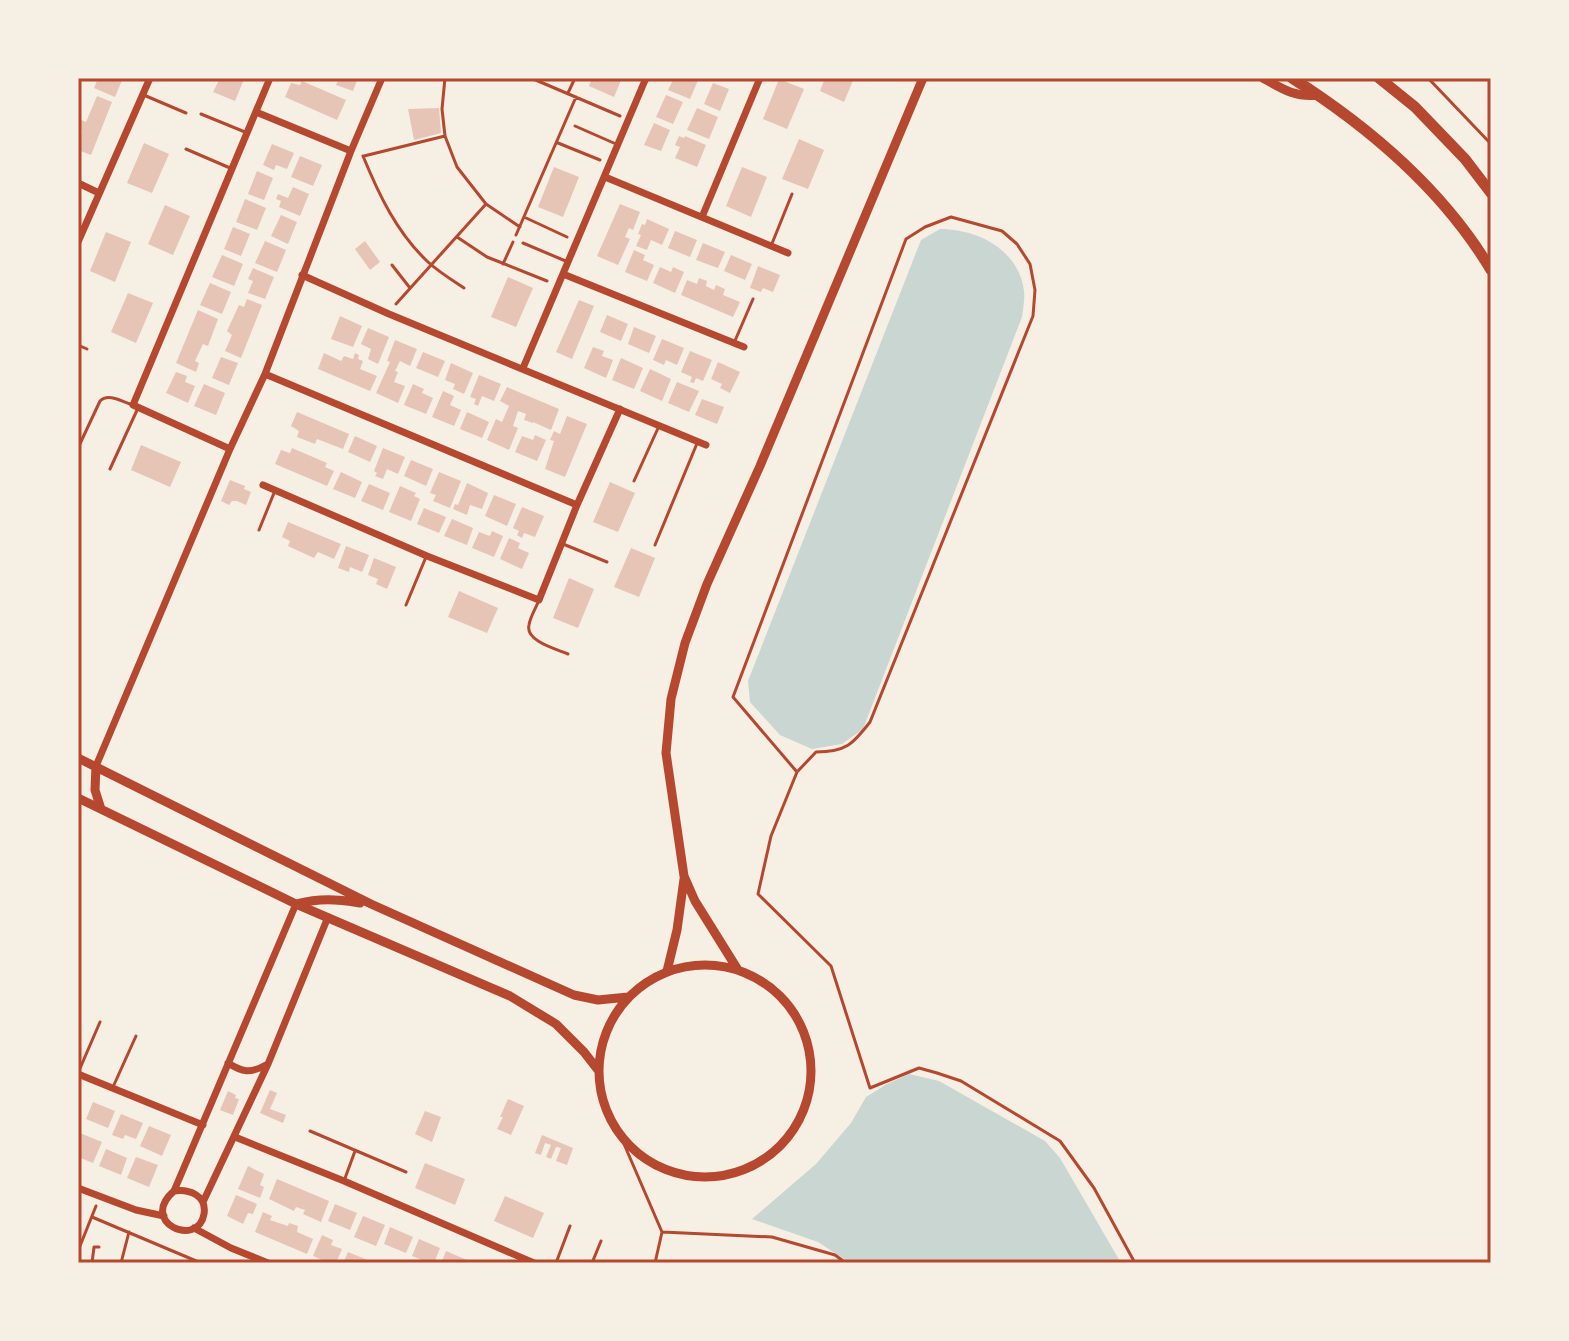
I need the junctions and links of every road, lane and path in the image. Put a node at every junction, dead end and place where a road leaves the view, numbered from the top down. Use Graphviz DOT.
graph roads {
  1 [pos="150,78"];
  2 [pos="270,78"];
  3 [pos="382,78"];
  4 [pos="445,78"];
  5 [pos="531,78"];
  6 [pos="575,78"];
  7 [pos="646,78"];
  8 [pos="760,78"];
  9 [pos="923,78"];
  10 [pos="1263,78"];
  11 [pos="1292,78"];
  12 [pos="1379,78"];
  13 [pos="1428,78"];
  14 [pos="568,93"];
  15 [pos="143,95"];
  16 [pos="1319,95"];
  17 [pos="576,97"];
  18 [pos="256,112"];
  19 [pos="186,113"];
  20 [pos="201,114"];
  21 [pos="628,119"];
  22 [pos="575,126"];
  23 [pos="247,133"];
  24 [pos="445,136"];
  25 [pos="557,142"];
  26 [pos="1491,144"];
  27 [pos="618,145"];
  28 [pos="186,149"];
  29 [pos="351,151"];
  30 [pos="611,164"];
  31 [pos="232,169"];
  32 [pos="605,177"];
  33 [pos="78,183"];
  34 [pos="99,193"];
  35 [pos="1491,193"];
  36 [pos="792,194"];
  37 [pos="486,204"];
  38 [pos="524,217"];
  39 [pos="702,217"];
  40 [pos="520,227"];
  41 [pos="456,236"];
  42 [pos="78,242"];
  43 [pos="577,242"];
  44 [pos="523,243"];
  45 [pos="771,246"];
  46 [pos="788,253"];
  47 [pos="568,263"];
  48 [pos="503,264"];
  49 [pos="392,265"];
  50 [pos="431,265"];
  51 [pos="1491,270"];
  52 [pos="563,274"];
  53 [pos="302,275"];
  54 [pos="558,285"];
  55 [pos="410,288"];
  56 [pos="464,288"];
  57 [pos="753,299"];
  58 [pos="389,314"];
  59 [pos="734,343"];
  60 [pos="78,345"];
  61 [pos="744,347"];
  62 [pos="87,349"];
  63 [pos="523,368"];
  64 [pos="265,374"];
  65 [pos="136,406"];
  66 [pos="620,409"];
  67 [pos="660,425"];
  68 [pos="702,443"];
  69 [pos="78,448"];
  70 [pos="230,449"];
  71 [pos="110,469"];
  72 [pos="634,481"];
  73 [pos="263,485"];
  74 [pos="275,491"];
  75 [pos="577,505"];
  76 [pos="259,530"];
  77 [pos="563,544"];
  78 [pos="655,545"];
  79 [pos="427,556"];
  80 [pos="607,562"];
  81 [pos="539,600"];
  82 [pos="406,605"];
  83 [pos="568,654"];
  84 [pos="78,758"];
  85 [pos="96,766"];
  86 [pos="797,772"];
  87 [pos="78,798"];
  88 [pos="101,809"];
  89 [pos="684,876"];
  90 [pos="296,904"];
  91 [pos="371,904"];
  92 [pos="328,917"];
  93 [pos="738,970"];
  94 [pos="667,971"];
  95 [pos="628,997"];
  96 [pos="100,1022"];
  97 [pos="136,1036"];
  98 [pos="228,1063"];
  99 [pos="268,1064"];
  100 [pos="598,1070"];
  101 [pos="78,1074"];
  102 [pos="113,1088"];
  103 [pos="203,1125"];
  104 [pos="310,1131"];
  105 [pos="235,1137"];
  106 [pos="621,1137"];
  107 [pos="355,1150"];
  108 [pos="406,1172"];
  109 [pos="344,1181"];
  110 [pos="78,1188"];
  111 [pos="174,1191"];
  112 [pos="100,1197"];
  113 [pos="203,1202"];
  114 [pos="164,1216"];
  115 [pos="92,1217"];
  116 [pos="570,1226"];
  117 [pos="194,1228"];
  118 [pos="129,1232"];
  119 [pos="662,1232"];
  120 [pos="601,1241"];
  121 [pos="99,1247"];
  122 [pos="78,1250"];
  123 [pos="531,1262"];
  124 [pos="92,1263"];
  125 [pos="121,1263"];
  126 [pos="201,1263"];
  127 [pos="268,1263"];
  128 [pos="556,1263"];
  129 [pos="592,1263"];
  130 [pos="655,1263"];
  131 [pos="846,1263"];
  132 [pos="1135,1263"];
  1 -- 15 [label="street"];
  2 -- 18 [label="street"];
  3 -- 29 [label="street"];
  4 -- 24 [label="path"];
  5 -- 14 [label="path"];
  6 -- 14 [label="path"];
  7 -- 21 [label="street"];
  8 -- 39 [label="street"];
  9 -- 89 [label="street"];
  10 -- 16 [label="street"];
  11 -- 16 [label="main road"];
  12 -- 35 [label="main road"];
  13 -- 26 [label="path"];
  14 -- 17 [label="path"];
  15 -- 19 [label="lane"];
  15 -- 34 [label="street"];
  16 -- 51 [label="main road"];
  17 -- 21 [label="path"];
  17 -- 25 [label="path"];
  18 -- 23 [label="street"];
  18 -- 29 [label="street"];
  20 -- 23 [label="lane"];
  21 -- 27 [label="street"];
  22 -- 27 [label="lane"];
  23 -- 31 [label="street"];
  24 -- 37 [label="path"];
  24 -- 50 [label="path"];
  25 -- 30 [label="path"];
  25 -- 38 [label="path"];
  27 -- 30 [label="street"];
  28 -- 31 [label="lane"];
  29 -- 53 [label="street"];
  30 -- 32 [label="street"];
  31 -- 65 [label="street"];
  32 -- 39 [label="street"];
  32 -- 43 [label="street"];
  33 -- 34 [label="street"];
  34 -- 42 [label="street"];
  36 -- 45 [label="lane"];
  37 -- 40 [label="path"];
  37 -- 41 [label="path"];
  38 -- 40 [label="path"];
  38 -- 43 [label="path"];
  39 -- 45 [label="street"];
  40 -- 48 [label="path"];
  41 -- 48 [label="path"];
  41 -- 50 [label="path"];
  43 -- 47 [label="street"];
  44 -- 47 [label="lane"];
  45 -- 46 [label="street"];
  47 -- 52 [label="street"];
  48 -- 54 [label="path"];
  49 -- 55 [label="path"];
  50 -- 55 [label="path"];
  50 -- 56 [label="path"];
  52 -- 54 [label="street"];
  52 -- 59 [label="street"];
  53 -- 58 [label="street"];
  53 -- 64 [label="street"];
  54 -- 63 [label="street"];
  55 -- 58 [label="path"];
  57 -- 59 [label="lane"];
  58 -- 63 [label="street"];
  59 -- 61 [label="street"];
  60 -- 62 [label="lane"];
  63 -- 66 [label="street"];
  64 -- 70 [label="street"];
  64 -- 75 [label="street"];
  65 -- 69 [label="lane"];
  65 -- 70 [label="street"];
  65 -- 71 [label="lane"];
  66 -- 67 [label="street"];
  66 -- 75 [label="street"];
  67 -- 68 [label="street"];
  67 -- 72 [label="lane"];
  68 -- 78 [label="lane"];
  70 -- 85 [label="street"];
  73 -- 74 [label="street"];
  74 -- 76 [label="lane"];
  74 -- 79 [label="street"];
  75 -- 77 [label="street"];
  77 -- 80 [label="lane"];
  77 -- 81 [label="street"];
  79 -- 81 [label="street"];
  79 -- 82 [label="lane"];
  81 -- 83 [label="lane"];
  84 -- 85 [label="street"];
  85 -- 88 [label="street"];
  85 -- 91 [label="street"];
  86 -- 86 [label="path"];
  86 -- 132 [label="path"];
  87 -- 88 [label="street"];
  88 -- 90 [label="street"];
  89 -- 93 [label="street"];
  89 -- 94 [label="street"];
  90 -- 91 [label="street"];
  90 -- 92 [label="street"];
  90 -- 98 [label="street"];
  91 -- 95 [label="street"];
  92 -- 99 [label="street"];
  92 -- 100 [label="street"];
  93 -- 94 [label="street"];
  93 -- 106 [label="street"];
  94 -- 95 [label="street"];
  95 -- 100 [label="street"];
  96 -- 101 [label="lane"];
  97 -- 102 [label="lane"];
  98 -- 99 [label="street"];
  98 -- 103 [label="street"];
  99 -- 105 [label="street"];
  100 -- 106 [label="street"];
  101 -- 102 [label="street"];
  102 -- 103 [label="street"];
  103 -- 111 [label="street"];
  104 -- 107 [label="lane"];
  105 -- 109 [label="street"];
  105 -- 113 [label="street"];
  106 -- 119 [label="path"];
  107 -- 108 [label="lane"];
  107 -- 109 [label="lane"];
  109 -- 123 [label="street"];
  110 -- 112 [label="street"];
  111 -- 113 [label="street"];
  111 -- 114 [label="street"];
  112 -- 114 [label="street"];
  112 -- 115 [label="path"];
  113 -- 117 [label="street"];
  114 -- 117 [label="street"];
  115 -- 118 [label="path"];
  115 -- 122 [label="path"];
  116 -- 128 [label="lane"];
  117 -- 127 [label="street"];
  118 -- 125 [label="path"];
  118 -- 126 [label="path"];
  119 -- 130 [label="path"];
  119 -- 131 [label="path"];
  120 -- 129 [label="lane"];
  121 -- 124 [label="path"];
}
